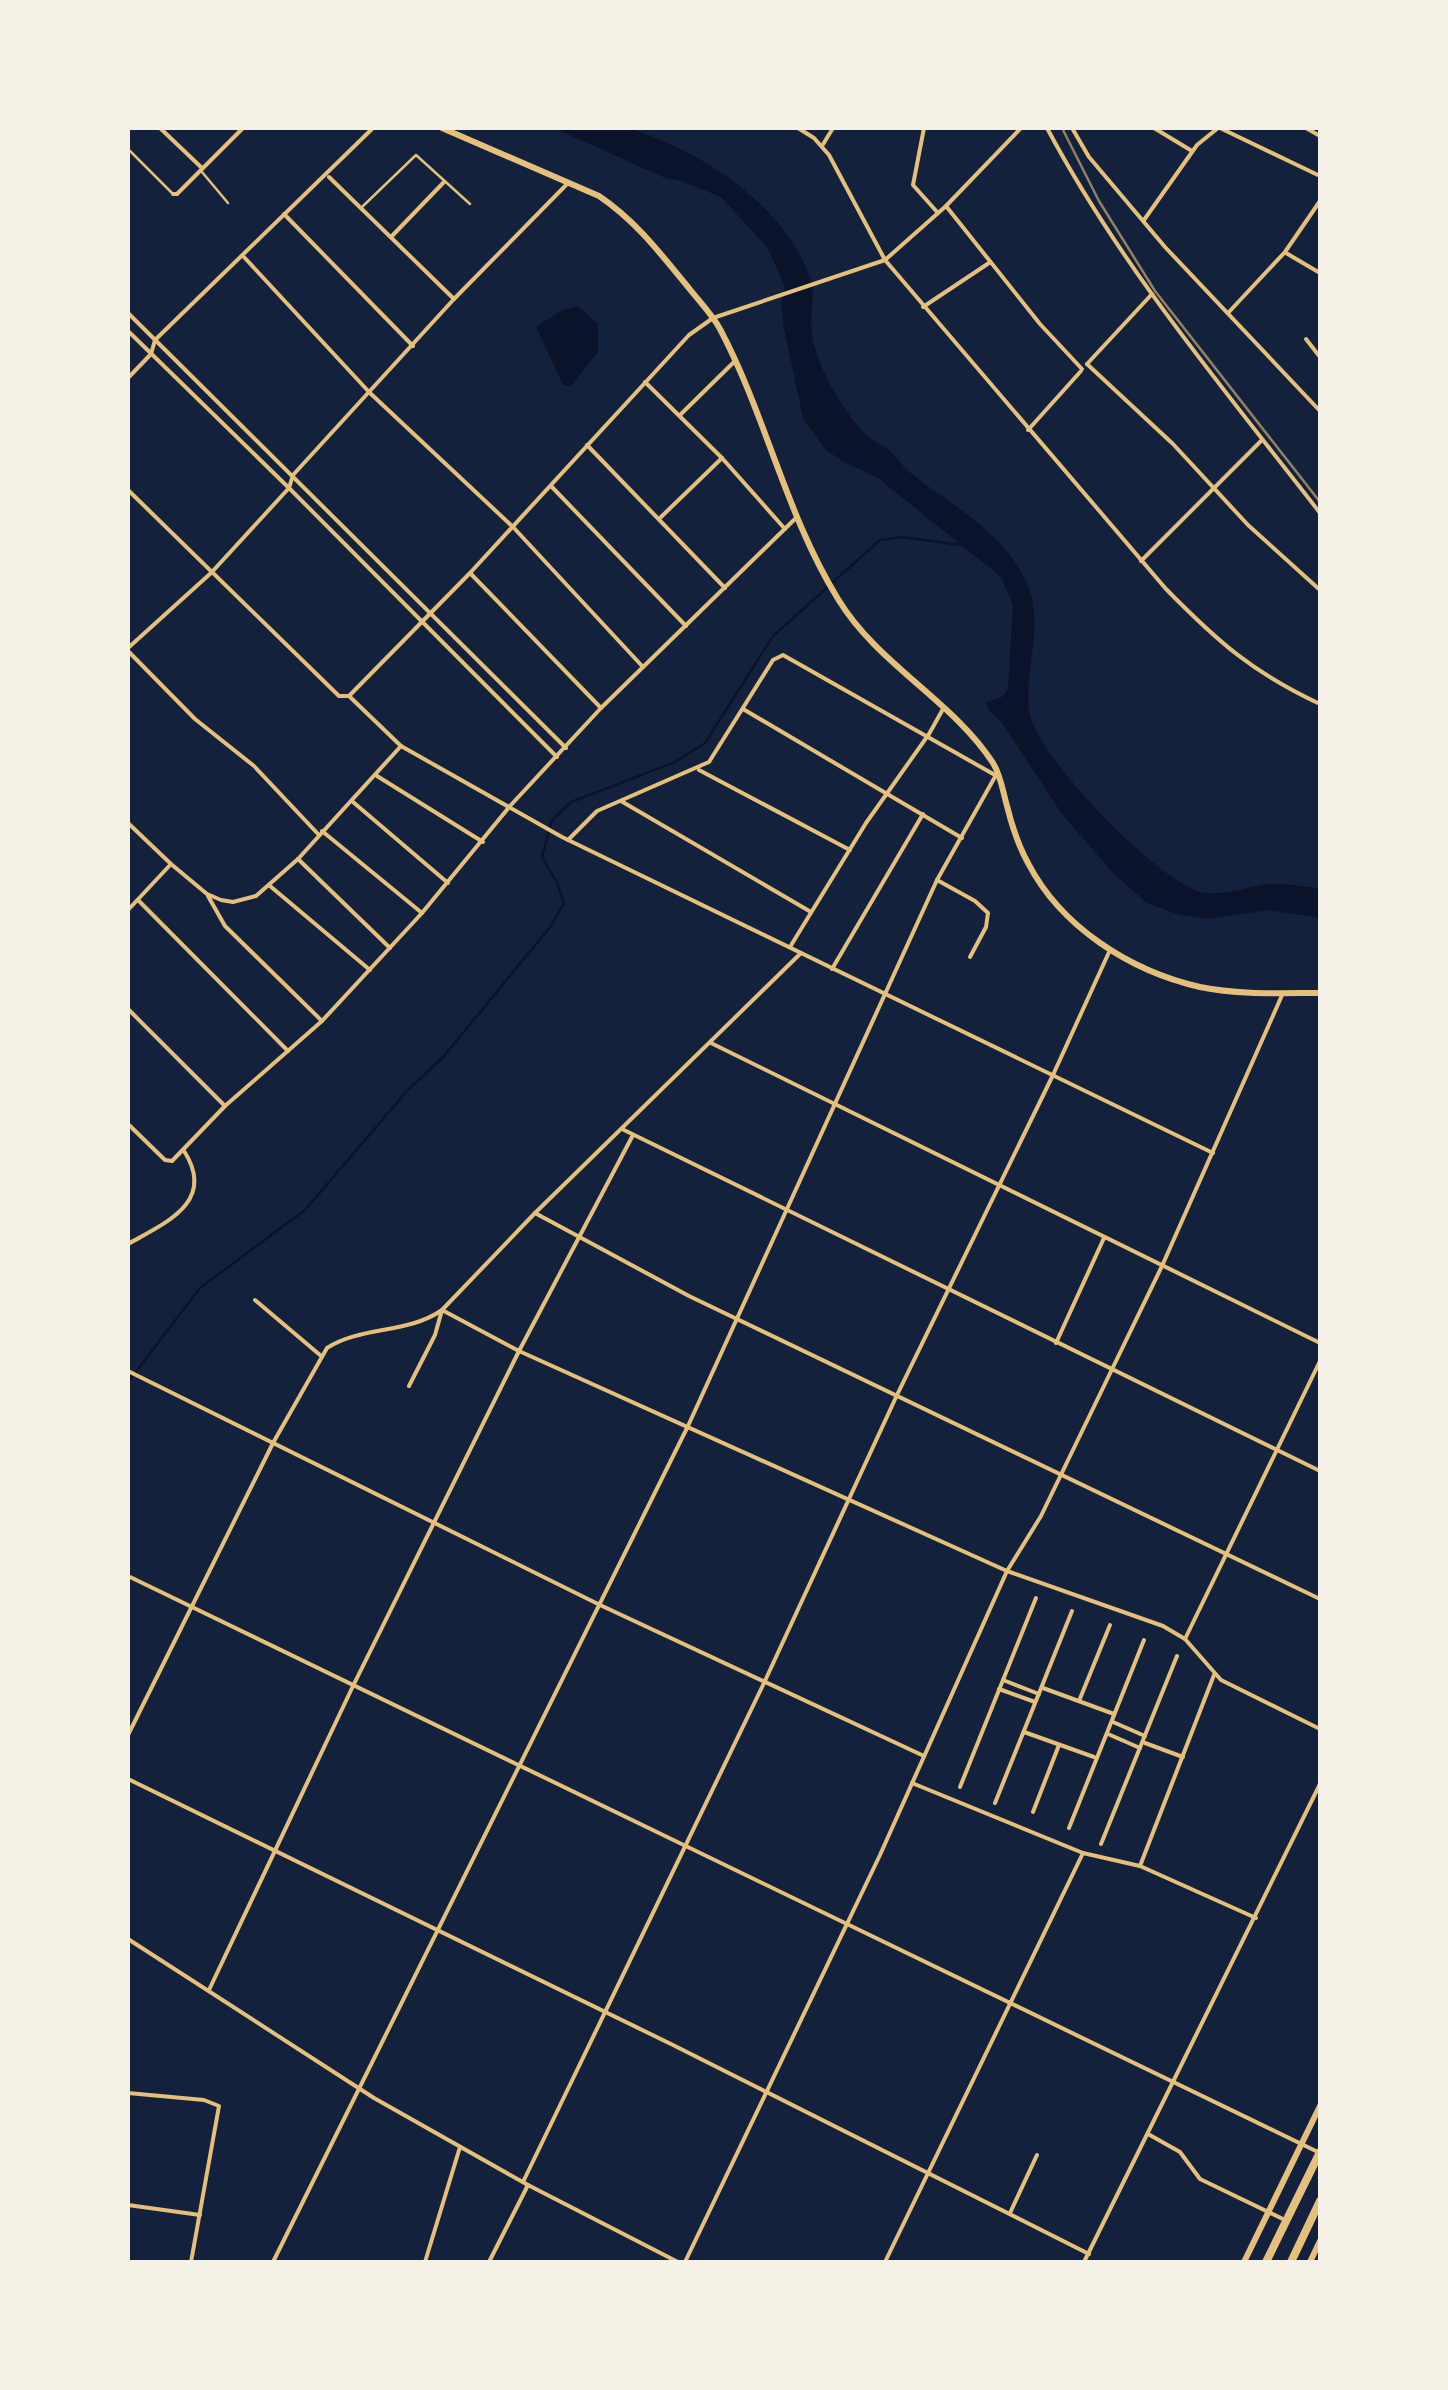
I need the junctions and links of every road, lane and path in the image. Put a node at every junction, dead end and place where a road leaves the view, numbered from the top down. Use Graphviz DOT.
graph roads {
  1 [pos="160,128"];
  2 [pos="243,128"];
  3 [pos="373,128"];
  4 [pos="442,128"];
  5 [pos="798,128"];
  6 [pos="832,128"];
  7 [pos="924,128"];
  8 [pos="1021,128"];
  9 [pos="1047,128"];
  10 [pos="1072,128"];
  11 [pos="1154,128"];
  12 [pos="1222,128"];
  13 [pos="1306,128"];
  14 [pos="1320,136"];
  15 [pos="822,146"];
  16 [pos="128,150"];
  17 [pos="1192,152"];
  18 [pos="202,170"];
  19 [pos="328,175"];
  20 [pos="1320,176"];
  21 [pos="444,182"];
  22 [pos="569,182"];
  23 [pos="173,194"];
  24 [pos="1320,201"];
  25 [pos="228,203"];
  26 [pos="470,204"];
  27 [pos="946,206"];
  28 [pos="360,208"];
  29 [pos="938,213"];
  30 [pos="1318,213"];
  31 [pos="284,214"];
  32 [pos="1144,220"];
  33 [pos="390,238"];
  34 [pos="1285,252"];
  35 [pos="243,256"];
  36 [pos="884,260"];
  37 [pos="989,262"];
  38 [pos="1320,274"];
  39 [pos="1152,294"];
  40 [pos="454,300"];
  41 [pos="922,307"];
  42 [pos="128,313"];
  43 [pos="1227,313"];
  44 [pos="712,318"];
  45 [pos="128,331"];
  46 [pos="154,340"];
  47 [pos="1306,340"];
  48 [pos="413,346"];
  49 [pos="150,354"];
  50 [pos="1320,357"];
  51 [pos="735,362"];
  52 [pos="1085,366"];
  53 [pos="128,378"];
  54 [pos="645,382"];
  55 [pos="370,393"];
  56 [pos="222,409"];
  57 [pos="1320,411"];
  58 [pos="680,415"];
  59 [pos="214,417"];
  60 [pos="1028,430"];
  61 [pos="1262,439"];
  62 [pos="587,444"];
  63 [pos="722,458"];
  64 [pos="292,475"];
  65 [pos="551,486"];
  66 [pos="1211,487"];
  67 [pos="290,488"];
  68 [pos="128,490"];
  69 [pos="1320,513"];
  70 [pos="797,517"];
  71 [pos="660,518"];
  72 [pos="513,527"];
  73 [pos="785,529"];
  74 [pos="370,552"];
  75 [pos="361,560"];
  76 [pos="1141,561"];
  77 [pos="211,573"];
  78 [pos="470,574"];
  79 [pos="725,588"];
  80 [pos="1320,590"];
  81 [pos="432,614"];
  82 [pos="422,621"];
  83 [pos="686,626"];
  84 [pos="128,650"];
  85 [pos="643,667"];
  86 [pos="348,696"];
  87 [pos="1320,704"];
  88 [pos="601,708"];
  89 [pos="743,709"];
  90 [pos="942,709"];
  91 [pos="928,734"];
  92 [pos="401,746"];
  93 [pos="566,748"];
  94 [pos="557,758"];
  95 [pos="699,769"];
  96 [pos="997,773"];
  97 [pos="376,776"];
  98 [pos="889,793"];
  99 [pos="352,801"];
  100 [pos="622,801"];
  101 [pos="510,806"];
  102 [pos="922,814"];
  103 [pos="128,824"];
  104 [pos="321,833"];
  105 [pos="962,838"];
  106 [pos="568,840"];
  107 [pos="483,842"];
  108 [pos="850,850"];
  109 [pos="298,859"];
  110 [pos="171,864"];
  111 [pos="937,880"];
  112 [pos="448,883"];
  113 [pos="269,886"];
  114 [pos="207,894"];
  115 [pos="138,900"];
  116 [pos="128,910"];
  117 [pos="811,912"];
  118 [pos="422,913"];
  119 [pos="790,947"];
  120 [pos="390,948"];
  121 [pos="1110,950"];
  122 [pos="800,953"];
  123 [pos="970,957"];
  124 [pos="832,969"];
  125 [pos="370,970"];
  126 [pos="1283,992"];
  127 [pos="1320,993"];
  128 [pos="885,996"];
  129 [pos="128,1008"];
  130 [pos="322,1021"];
  131 [pos="711,1043"];
  132 [pos="288,1050"];
  133 [pos="1053,1076"];
  134 [pos="834,1104"];
  135 [pos="225,1106"];
  136 [pos="128,1124"];
  137 [pos="623,1129"];
  138 [pos="633,1135"];
  139 [pos="184,1150"];
  140 [pos="1212,1153"];
  141 [pos="1000,1186"];
  142 [pos="786,1211"];
  143 [pos="535,1213"];
  144 [pos="581,1238"];
  145 [pos="1104,1238"];
  146 [pos="128,1244"];
  147 [pos="1162,1266"];
  148 [pos="950,1289"];
  149 [pos="255,1300"];
  150 [pos="442,1310"];
  151 [pos="736,1319"];
  152 [pos="1056,1343"];
  153 [pos="1320,1343"];
  154 [pos="519,1351"];
  155 [pos="321,1356"];
  156 [pos="1320,1361"];
  157 [pos="1111,1370"];
  158 [pos="128,1371"];
  159 [pos="409,1386"];
  160 [pos="897,1395"];
  161 [pos="688,1426"];
  162 [pos="273,1443"];
  163 [pos="1277,1450"];
  164 [pos="1320,1471"];
  165 [pos="1060,1473"];
  166 [pos="849,1500"];
  167 [pos="434,1523"];
  168 [pos="1227,1553"];
  169 [pos="1007,1571"];
  170 [pos="128,1576"];
  171 [pos="1036,1598"];
  172 [pos="1320,1599"];
  173 [pos="192,1605"];
  174 [pos="600,1605"];
  175 [pos="1072,1611"];
  176 [pos="1110,1625"];
  177 [pos="1185,1639"];
  178 [pos="1144,1640"];
  179 [pos="1177,1656"];
  180 [pos="1214,1675"];
  181 [pos="1002,1680"];
  182 [pos="764,1682"];
  183 [pos="353,1686"];
  184 [pos="1042,1687"];
  185 [pos="999,1688"];
  186 [pos="1039,1694"];
  187 [pos="1080,1701"];
  188 [pos="1035,1702"];
  189 [pos="1114,1714"];
  190 [pos="1111,1722"];
  191 [pos="1320,1729"];
  192 [pos="1024,1732"];
  193 [pos="1106,1734"];
  194 [pos="128,1735"];
  195 [pos="1143,1742"];
  196 [pos="1059,1745"];
  197 [pos="924,1756"];
  198 [pos="1183,1757"];
  199 [pos="1096,1758"];
  200 [pos="520,1766"];
  201 [pos="128,1779"];
  202 [pos="912,1783"];
  203 [pos="1320,1784"];
  204 [pos="960,1786"];
  205 [pos="995,1803"];
  206 [pos="1033,1812"];
  207 [pos="1069,1828"];
  208 [pos="1101,1844"];
  209 [pos="686,1845"];
  210 [pos="276,1851"];
  211 [pos="1082,1853"];
  212 [pos="1140,1866"];
  213 [pos="1256,1918"];
  214 [pos="847,1922"];
  215 [pos="438,1933"];
  216 [pos="128,1939"];
  217 [pos="209,1990"];
  218 [pos="1011,2003"];
  219 [pos="604,2011"];
  220 [pos="1173,2083"];
  221 [pos="362,2089"];
  222 [pos="128,2092"];
  223 [pos="768,2092"];
  224 [pos="1320,2106"];
  225 [pos="1148,2134"];
  226 [pos="1302,2144"];
  227 [pos="460,2147"];
  228 [pos="1320,2152"];
  229 [pos="1037,2155"];
  230 [pos="928,2172"];
  231 [pos="526,2183"];
  232 [pos="1320,2201"];
  233 [pos="128,2205"];
  234 [pos="1010,2212"];
  235 [pos="1269,2212"];
  236 [pos="200,2215"];
  237 [pos="1287,2221"];
  238 [pos="1320,2241"];
  239 [pos="1089,2254"];
  240 [pos="191,2262"];
  241 [pos="273,2262"];
  242 [pos="425,2262"];
  243 [pos="489,2262"];
  244 [pos="678,2262"];
  245 [pos="686,2262"];
  246 [pos="885,2262"];
  247 [pos="1084,2262"];
  248 [pos="1244,2262"];
  249 [pos="1266,2262"];
  250 [pos="1291,2262"];
  251 [pos="1310,2262"];
  1 -- 18 [label="street"];
  2 -- 18 [label="street"];
  3 -- 19 [label="street"];
  4 -- 22 [label="main road"];
  5 -- 15 [label="street"];
  6 -- 15 [label="street"];
  7 -- 29 [label="street"];
  8 -- 27 [label="street"];
  9 -- 39 [label="street"];
  10 -- 32 [label="street"];
  11 -- 17 [label="street"];
  12 -- 17 [label="street"];
  12 -- 20 [label="street"];
  13 -- 14 [label="street"];
  15 -- 36 [label="street"];
  16 -- 23 [label="lane"];
  17 -- 32 [label="street"];
  18 -- 23 [label="street"];
  18 -- 25 [label="lane"];
  19 -- 28 [label="street"];
  19 -- 31 [label="street"];
  21 -- 26 [label="lane"];
  21 -- 28 [label="lane"];
  21 -- 33 [label="street"];
  22 -- 40 [label="street"];
  22 -- 44 [label="main road"];
  24 -- 30 [label="street"];
  27 -- 29 [label="street"];
  27 -- 37 [label="street"];
  28 -- 33 [label="street"];
  29 -- 36 [label="street"];
  30 -- 34 [label="street"];
  31 -- 35 [label="street"];
  31 -- 48 [label="street"];
  32 -- 43 [label="street"];
  33 -- 40 [label="street"];
  34 -- 38 [label="street"];
  34 -- 43 [label="street"];
  35 -- 46 [label="street"];
  35 -- 55 [label="street"];
  36 -- 41 [label="street"];
  36 -- 44 [label="street"];
  37 -- 41 [label="street"];
  37 -- 52 [label="street"];
  39 -- 52 [label="street"];
  39 -- 61 [label="street"];
  40 -- 48 [label="street"];
  41 -- 60 [label="street"];
  42 -- 46 [label="street"];
  43 -- 57 [label="street"];
  44 -- 51 [label="main road"];
  44 -- 54 [label="street"];
  45 -- 49 [label="street"];
  46 -- 49 [label="street"];
  46 -- 56 [label="street"];
  47 -- 50 [label="street"];
  48 -- 55 [label="street"];
  49 -- 53 [label="street"];
  49 -- 59 [label="street"];
  51 -- 58 [label="street"];
  51 -- 70 [label="main road"];
  52 -- 60 [label="street"];
  52 -- 66 [label="street"];
  54 -- 58 [label="street"];
  54 -- 62 [label="street"];
  55 -- 64 [label="street"];
  55 -- 72 [label="street"];
  56 -- 59 [label="street"];
  56 -- 64 [label="street"];
  58 -- 63 [label="street"];
  59 -- 67 [label="street"];
  60 -- 76 [label="street"];
  61 -- 66 [label="street"];
  61 -- 69 [label="street"];
  62 -- 65 [label="street"];
  62 -- 71 [label="street"];
  63 -- 71 [label="street"];
  63 -- 73 [label="street"];
  64 -- 67 [label="street"];
  64 -- 74 [label="street"];
  65 -- 72 [label="street"];
  65 -- 83 [label="street"];
  66 -- 76 [label="street"];
  66 -- 80 [label="street"];
  67 -- 75 [label="street"];
  67 -- 77 [label="street"];
  68 -- 77 [label="street"];
  70 -- 73 [label="street"];
  70 -- 90 [label="main road"];
  71 -- 79 [label="street"];
  72 -- 78 [label="street"];
  72 -- 85 [label="street"];
  73 -- 79 [label="street"];
  74 -- 75 [label="street"];
  74 -- 81 [label="street"];
  75 -- 82 [label="street"];
  76 -- 87 [label="street"];
  77 -- 84 [label="street"];
  77 -- 86 [label="street"];
  78 -- 81 [label="street"];
  78 -- 88 [label="street"];
  79 -- 83 [label="street"];
  81 -- 82 [label="street"];
  81 -- 93 [label="street"];
  82 -- 86 [label="street"];
  82 -- 94 [label="street"];
  83 -- 85 [label="street"];
  84 -- 104 [label="street"];
  85 -- 88 [label="street"];
  86 -- 92 [label="street"];
  88 -- 93 [label="street"];
  89 -- 91 [label="street"];
  89 -- 95 [label="street"];
  89 -- 98 [label="street"];
  90 -- 91 [label="street"];
  90 -- 96 [label="main road"];
  91 -- 96 [label="street"];
  91 -- 98 [label="street"];
  92 -- 97 [label="street"];
  92 -- 101 [label="street"];
  93 -- 94 [label="street"];
  94 -- 101 [label="street"];
  95 -- 100 [label="street"];
  95 -- 108 [label="street"];
  96 -- 105 [label="street"];
  96 -- 121 [label="main road"];
  97 -- 99 [label="street"];
  97 -- 107 [label="street"];
  98 -- 102 [label="street"];
  98 -- 108 [label="street"];
  99 -- 104 [label="street"];
  99 -- 112 [label="street"];
  100 -- 106 [label="street"];
  100 -- 117 [label="street"];
  101 -- 106 [label="street"];
  101 -- 107 [label="street"];
  102 -- 105 [label="street"];
  102 -- 124 [label="street"];
  103 -- 110 [label="street"];
  104 -- 109 [label="street"];
  104 -- 118 [label="street"];
  105 -- 111 [label="street"];
  106 -- 119 [label="street"];
  107 -- 112 [label="street"];
  108 -- 117 [label="street"];
  109 -- 113 [label="street"];
  109 -- 120 [label="street"];
  110 -- 114 [label="street"];
  110 -- 115 [label="street"];
  111 -- 123 [label="street"];
  111 -- 128 [label="street"];
  112 -- 118 [label="street"];
  113 -- 114 [label="street"];
  113 -- 125 [label="street"];
  114 -- 130 [label="street"];
  115 -- 116 [label="street"];
  115 -- 132 [label="street"];
  117 -- 119 [label="street"];
  118 -- 120 [label="street"];
  119 -- 122 [label="street"];
  120 -- 125 [label="street"];
  121 -- 126 [label="main road"];
  121 -- 133 [label="street"];
  122 -- 124 [label="street"];
  122 -- 131 [label="street"];
  124 -- 128 [label="street"];
  125 -- 130 [label="street"];
  126 -- 127 [label="main road"];
  126 -- 140 [label="street"];
  128 -- 133 [label="street"];
  128 -- 134 [label="street"];
  129 -- 135 [label="street"];
  130 -- 132 [label="street"];
  131 -- 134 [label="street"];
  131 -- 137 [label="street"];
  132 -- 135 [label="street"];
  133 -- 140 [label="street"];
  133 -- 141 [label="street"];
  134 -- 141 [label="street"];
  134 -- 142 [label="street"];
  135 -- 139 [label="street"];
  136 -- 139 [label="street"];
  137 -- 138 [label="street"];
  137 -- 143 [label="street"];
  138 -- 142 [label="street"];
  138 -- 144 [label="street"];
  139 -- 146 [label="street"];
  140 -- 147 [label="street"];
  141 -- 145 [label="street"];
  141 -- 148 [label="street"];
  142 -- 148 [label="street"];
  142 -- 151 [label="street"];
  143 -- 144 [label="street"];
  143 -- 150 [label="street"];
  144 -- 151 [label="street"];
  144 -- 154 [label="street"];
  145 -- 147 [label="street"];
  145 -- 152 [label="street"];
  147 -- 153 [label="street"];
  147 -- 157 [label="street"];
  148 -- 152 [label="street"];
  148 -- 160 [label="street"];
  149 -- 155 [label="street"];
  150 -- 154 [label="street"];
  150 -- 155 [label="street"];
  150 -- 159 [label="street"];
  151 -- 160 [label="street"];
  151 -- 161 [label="street"];
  152 -- 157 [label="street"];
  154 -- 161 [label="street"];
  154 -- 167 [label="street"];
  155 -- 162 [label="street"];
  156 -- 163 [label="street"];
  157 -- 163 [label="street"];
  157 -- 165 [label="street"];
  158 -- 162 [label="street"];
  160 -- 165 [label="street"];
  160 -- 166 [label="street"];
  161 -- 166 [label="street"];
  161 -- 174 [label="street"];
  162 -- 167 [label="street"];
  162 -- 173 [label="street"];
  163 -- 164 [label="street"];
  163 -- 168 [label="street"];
  165 -- 168 [label="street"];
  165 -- 169 [label="street"];
  166 -- 169 [label="street"];
  166 -- 182 [label="street"];
  167 -- 174 [label="street"];
  167 -- 183 [label="street"];
  168 -- 172 [label="street"];
  168 -- 177 [label="street"];
  169 -- 177 [label="street"];
  169 -- 197 [label="street"];
  170 -- 173 [label="street"];
  171 -- 181 [label="street"];
  173 -- 183 [label="street"];
  173 -- 194 [label="street"];
  174 -- 182 [label="street"];
  174 -- 200 [label="street"];
  175 -- 184 [label="street"];
  176 -- 187 [label="street"];
  177 -- 180 [label="street"];
  178 -- 189 [label="street"];
  179 -- 195 [label="street"];
  180 -- 191 [label="street"];
  180 -- 198 [label="street"];
  181 -- 185 [label="street"];
  181 -- 186 [label="street"];
  182 -- 197 [label="street"];
  182 -- 209 [label="street"];
  183 -- 200 [label="street"];
  183 -- 210 [label="street"];
  184 -- 186 [label="street"];
  184 -- 187 [label="street"];
  185 -- 188 [label="street"];
  185 -- 204 [label="street"];
  186 -- 188 [label="street"];
  187 -- 189 [label="street"];
  188 -- 192 [label="street"];
  189 -- 190 [label="street"];
  190 -- 193 [label="street"];
  190 -- 195 [label="street"];
  192 -- 196 [label="street"];
  192 -- 205 [label="street"];
  193 -- 195 [label="street"];
  193 -- 199 [label="street"];
  195 -- 198 [label="street"];
  195 -- 208 [label="street"];
  196 -- 199 [label="street"];
  196 -- 206 [label="street"];
  197 -- 202 [label="street"];
  198 -- 212 [label="street"];
  199 -- 207 [label="street"];
  200 -- 209 [label="street"];
  200 -- 215 [label="street"];
  201 -- 210 [label="street"];
  202 -- 211 [label="street"];
  202 -- 214 [label="street"];
  203 -- 213 [label="street"];
  209 -- 214 [label="street"];
  209 -- 219 [label="street"];
  210 -- 215 [label="street"];
  210 -- 217 [label="street"];
  211 -- 212 [label="street"];
  211 -- 218 [label="street"];
  212 -- 213 [label="street"];
  213 -- 220 [label="street"];
  214 -- 218 [label="street"];
  214 -- 223 [label="street"];
  215 -- 219 [label="street"];
  215 -- 221 [label="street"];
  216 -- 217 [label="street"];
  217 -- 221 [label="street"];
  218 -- 220 [label="street"];
  218 -- 230 [label="street"];
  219 -- 223 [label="street"];
  219 -- 231 [label="street"];
  220 -- 225 [label="street"];
  220 -- 226 [label="street"];
  221 -- 227 [label="street"];
  221 -- 241 [label="street"];
  222 -- 236 [label="street"];
  223 -- 230 [label="street"];
  223 -- 245 [label="street"];
  224 -- 226 [label="main road"];
  225 -- 235 [label="street"];
  225 -- 239 [label="street"];
  226 -- 228 [label="street"];
  226 -- 235 [label="main road"];
  227 -- 231 [label="street"];
  227 -- 242 [label="street"];
  228 -- 237 [label="highway"];
  229 -- 234 [label="street"];
  230 -- 234 [label="street"];
  230 -- 246 [label="street"];
  231 -- 243 [label="street"];
  231 -- 244 [label="street"];
  232 -- 250 [label="highway"];
  233 -- 236 [label="street"];
  234 -- 239 [label="street"];
  235 -- 237 [label="street"];
  235 -- 248 [label="main road"];
  236 -- 240 [label="street"];
  237 -- 249 [label="highway"];
  238 -- 251 [label="main road"];
  239 -- 247 [label="street"];
}
